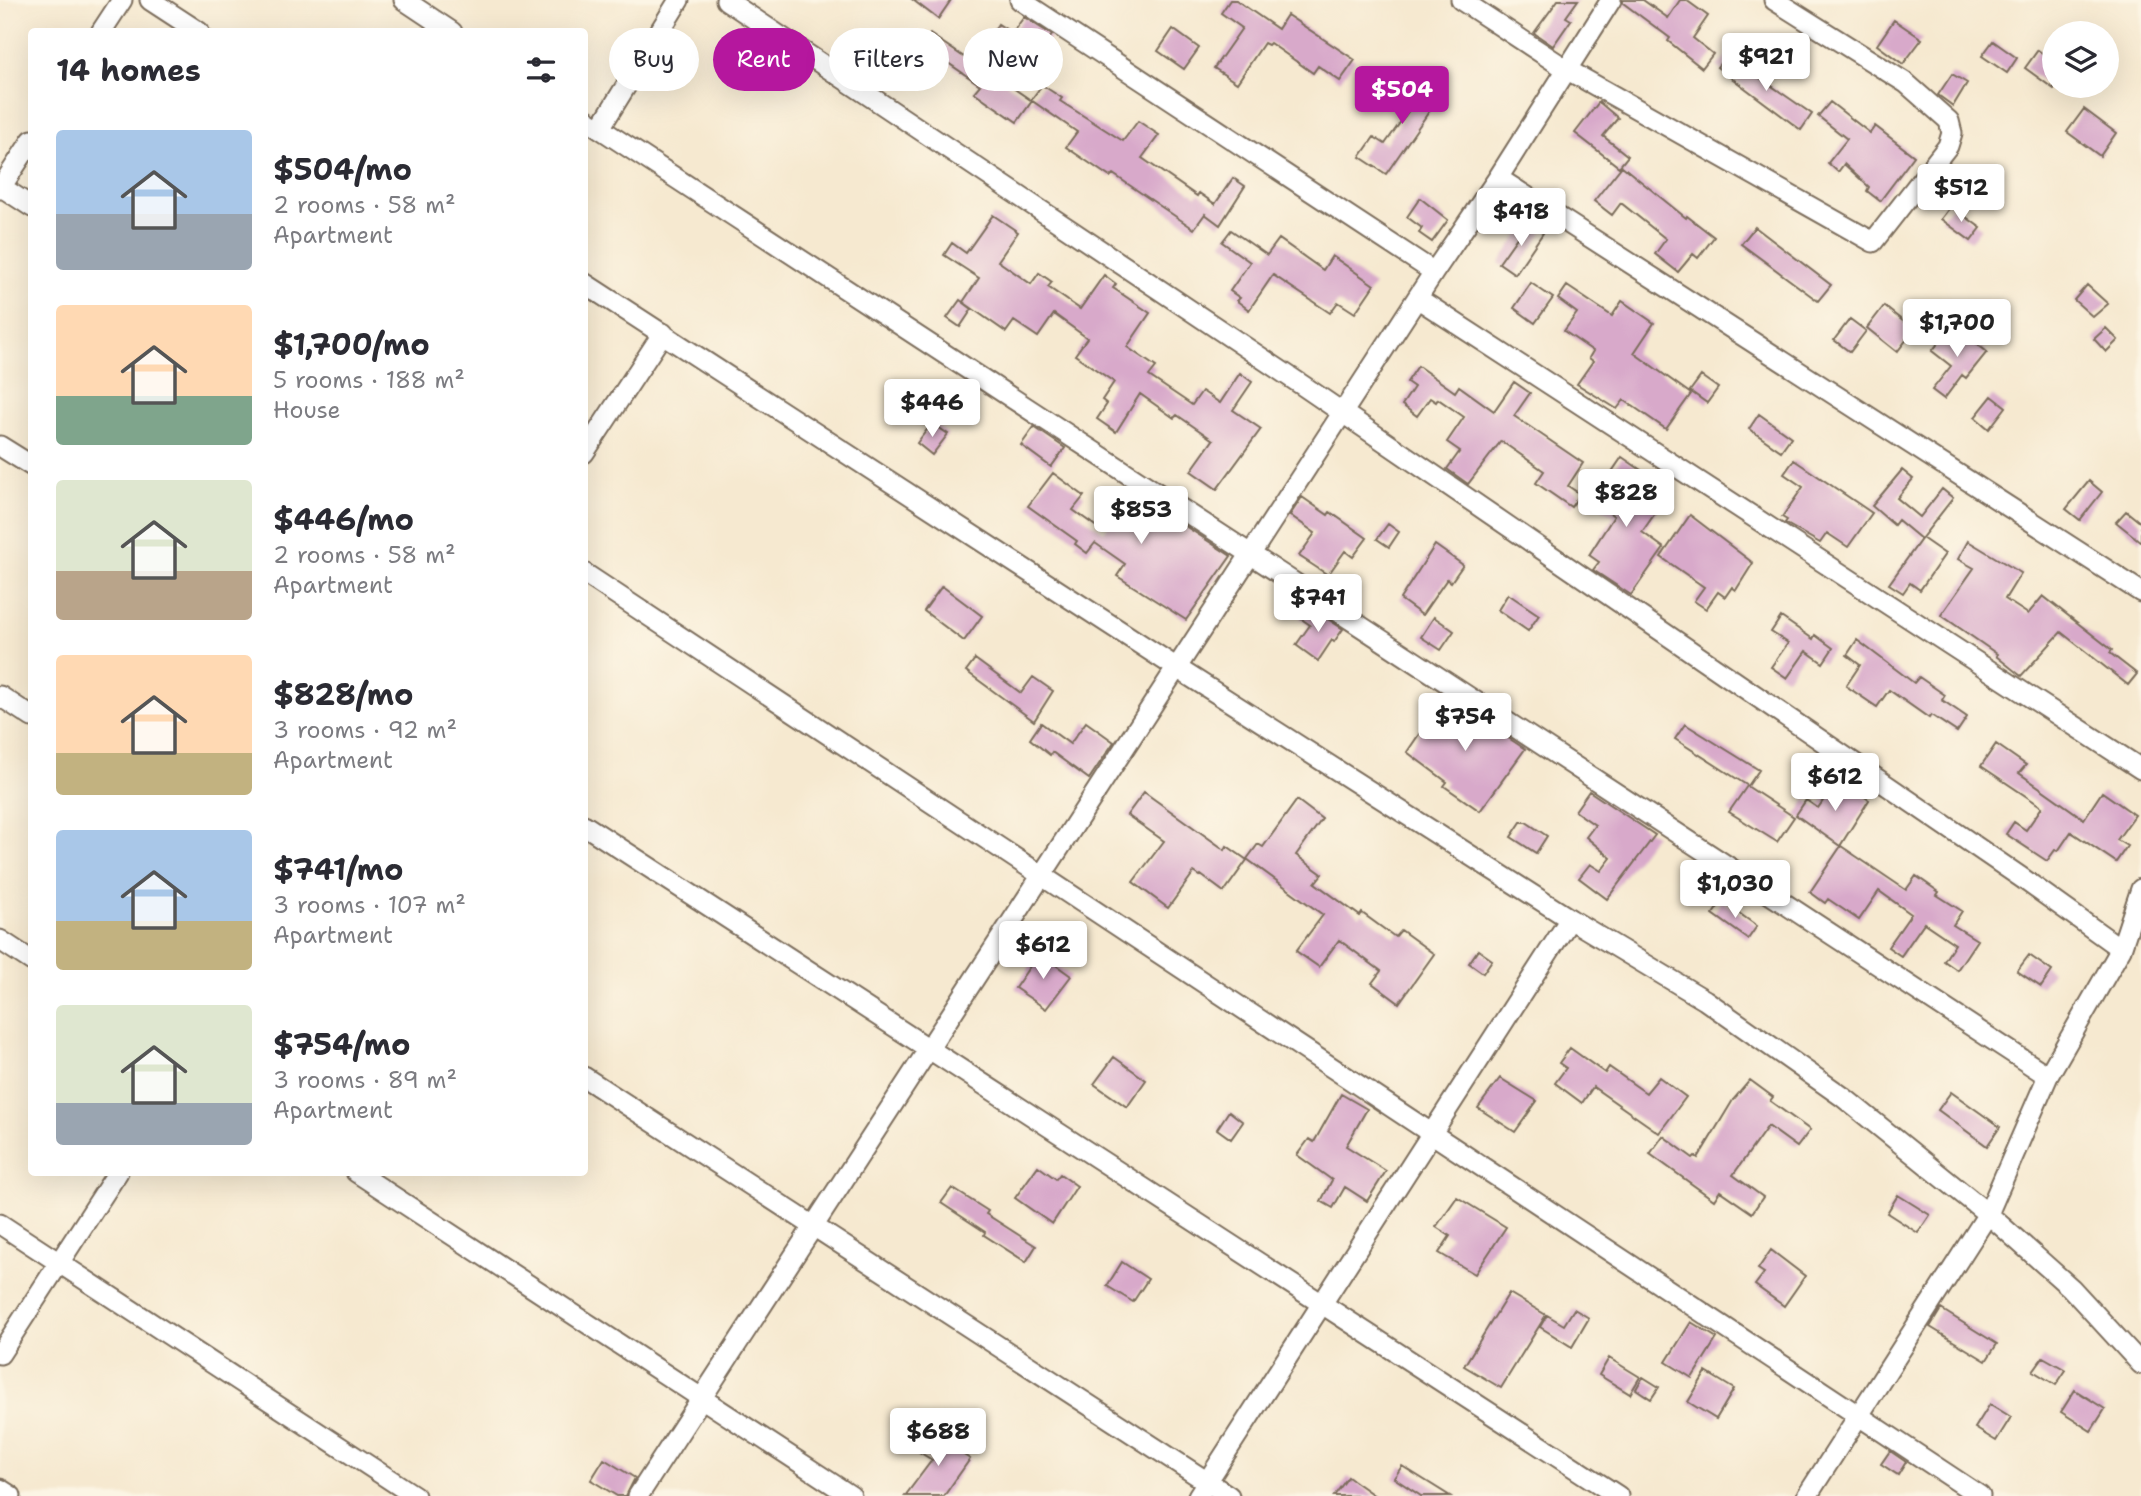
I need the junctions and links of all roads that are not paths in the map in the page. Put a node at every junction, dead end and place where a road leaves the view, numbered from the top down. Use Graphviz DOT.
graph roads {
  1 [pos="122,0"];
  2 [pos="150,0"];
  3 [pos="404,0"];
  4 [pos="679,0"];
  5 [pos="726,0"];
  6 [pos="1020,0"];
  7 [pos="1461,0"];
  8 [pos="1611,0"];
  9 [pos="1773,0"];
  10 [pos="104,28"];
  11 [pos="193,28"];
  12 [pos="446,28"];
  13 [pos="1566,69"];
  14 [pos="592,123"];
  15 [pos="28,146"];
  16 [pos="1499,178"];
  17 [pos="0,187"];
  18 [pos="28,204"];
  19 [pos="1434,272"];
  20 [pos="588,286"];
  21 [pos="1417,298"];
  22 [pos="663,333"];
  23 [pos="1343,413"];
  24 [pos="0,446"];
  25 [pos="588,447"];
  26 [pos="28,464"];
  27 [pos="1251,554"];
  28 [pos="588,576"];
  29 [pos="2141,592"];
  30 [pos="1177,667"];
  31 [pos="0,696"];
  32 [pos="28,714"];
  33 [pos="2141,769"];
  34 [pos="588,828"];
  35 [pos="1042,876"];
  36 [pos="2141,889"];
  37 [pos="1570,919"];
  38 [pos="0,940"];
  39 [pos="2121,949"];
  40 [pos="28,958"];
  41 [pos="929,1049"];
  42 [pos="2048,1076"];
  43 [pos="588,1080"];
  44 [pos="1432,1133"];
  45 [pos="115,1176"];
  46 [pos="362,1176"];
  47 [pos="1987,1214"];
  48 [pos="0,1224"];
  49 [pos="814,1226"];
  50 [pos="59,1262"];
  51 [pos="1322,1304"];
  52 [pos="0,1354"];
  53 [pos="2141,1364"];
  54 [pos="701,1398"];
  55 [pos="1859,1416"];
  56 [pos="0,1489"];
  57 [pos="1203,1489"];
  58 [pos="11,1496"];
  59 [pos="415,1496"];
  60 [pos="638,1496"];
  61 [pos="851,1496"];
  62 [pos="1230,1496"];
  63 [pos="1618,1496"];
  64 [pos="1807,1496"];
  65 [pos="1980,1496"];
  1 -- 10 [label="street"];
  2 -- 11 [label="street"];
  3 -- 12 [label="street"];
  4 -- 14 [label="street"];
  5 -- 23 [label="street"];
  6 -- 19 [label="street"];
  7 -- 13 [label="street"];
  8 -- 13 [label="street"];
  9 -- 13 [label="street"];
  13 -- 16 [label="street"];
  14 -- 27 [label="street"];
  15 -- 17 [label="street"];
  16 -- 19 [label="street"];
  16 -- 29 [label="street"];
  17 -- 18 [label="street"];
  19 -- 21 [label="street"];
  20 -- 22 [label="street"];
  21 -- 23 [label="street"];
  21 -- 33 [label="street"];
  22 -- 25 [label="street"];
  22 -- 30 [label="street"];
  23 -- 27 [label="street"];
  23 -- 39 [label="street"];
  24 -- 26 [label="street"];
  27 -- 30 [label="street"];
  27 -- 42 [label="street"];
  28 -- 35 [label="street"];
  30 -- 35 [label="street"];
  30 -- 37 [label="street"];
  31 -- 32 [label="street"];
  34 -- 41 [label="street"];
  35 -- 41 [label="street"];
  35 -- 44 [label="street"];
  36 -- 39 [label="street"];
  37 -- 44 [label="street"];
  37 -- 47 [label="street"];
  38 -- 40 [label="street"];
  39 -- 42 [label="street"];
  41 -- 49 [label="street"];
  41 -- 51 [label="street"];
  42 -- 47 [label="street"];
  43 -- 49 [label="street"];
  44 -- 51 [label="street"];
  44 -- 55 [label="street"];
  45 -- 50 [label="street"];
  46 -- 54 [label="street"];
  47 -- 53 [label="street"];
  47 -- 55 [label="street"];
  48 -- 50 [label="street"];
  49 -- 54 [label="street"];
  49 -- 57 [label="street"];
  50 -- 52 [label="street"];
  50 -- 59 [label="street"];
  51 -- 57 [label="street"];
  51 -- 63 [label="street"];
  54 -- 60 [label="street"];
  54 -- 61 [label="street"];
  55 -- 64 [label="street"];
  55 -- 65 [label="street"];
  56 -- 58 [label="street"];
  57 -- 62 [label="street"];
}
